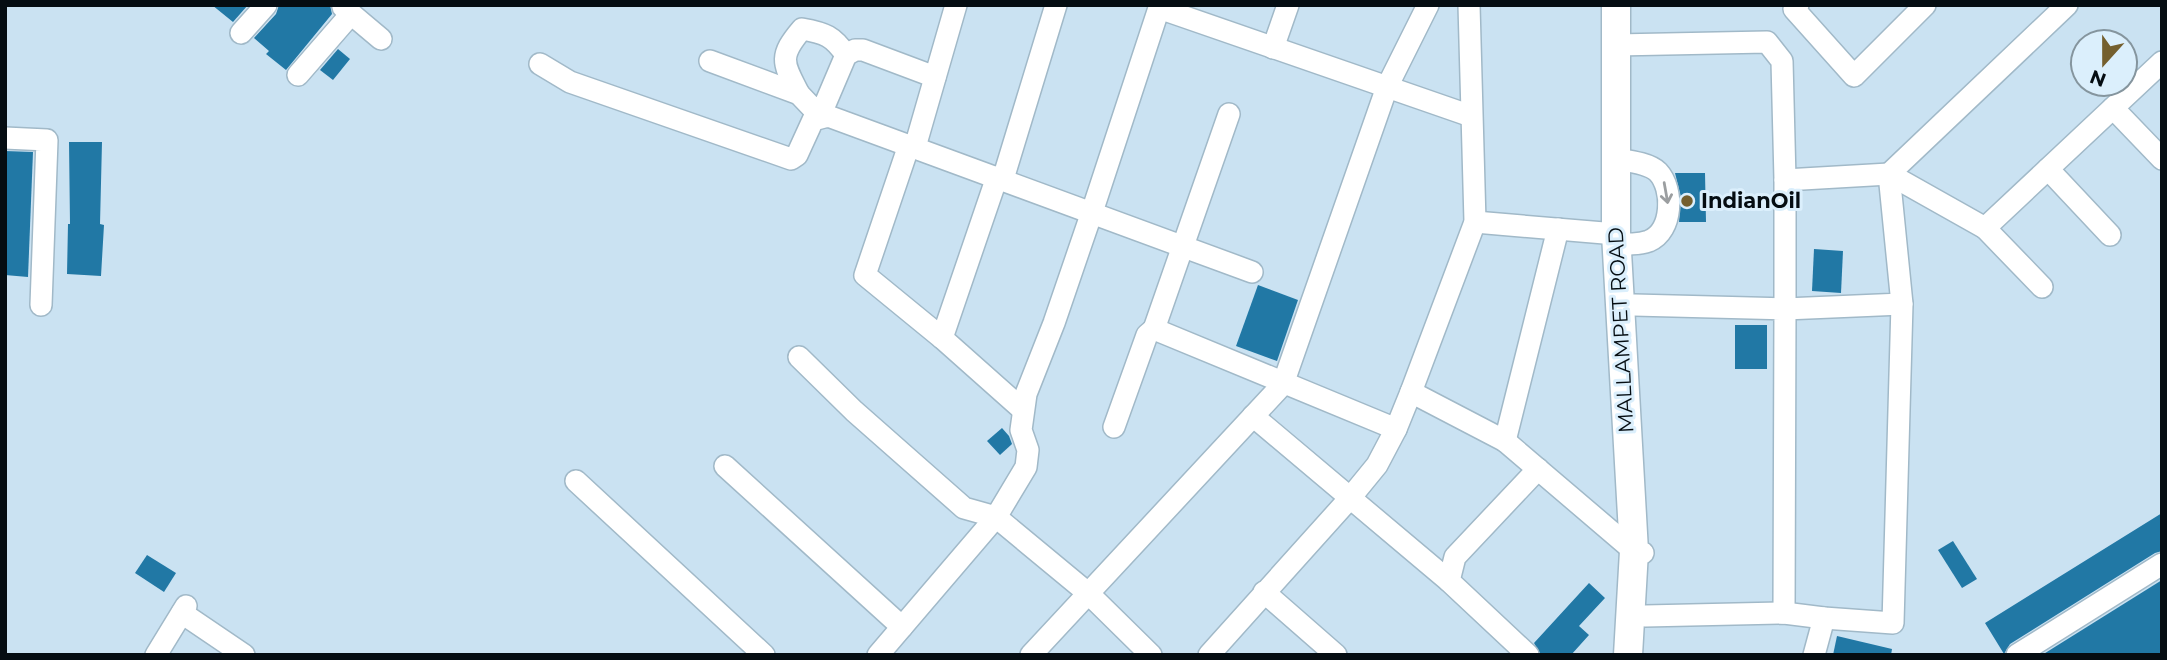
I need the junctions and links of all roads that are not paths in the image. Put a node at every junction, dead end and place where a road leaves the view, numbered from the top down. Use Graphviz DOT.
graph roads {
  1 [pos="266,5"];
  2 [pos="956,5"];
  3 [pos="1056,5"];
  4 [pos="1288,5"];
  5 [pos="1429,5"];
  6 [pos="1469,5"];
  7 [pos="1616,5"];
  8 [pos="1630,5"];
  9 [pos="1798,5"];
  10 [pos="1925,5"];
  11 [pos="2067,5"];
  12 [pos="1159,7"];
  13 [pos="346,10"];
  14 [pos="242,33"];
  15 [pos="382,39"];
  16 [pos="1623,45"];
  17 [pos="1273,48"];
  18 [pos="846,55"];
  19 [pos="710,61"];
  20 [pos="2162,62"];
  21 [pos="540,64"];
  22 [pos="298,75"];
  23 [pos="935,77"];
  24 [pos="1387,87"];
  25 [pos="799,94"];
  26 [pos="2113,108"];
  27 [pos="1229,114"];
  28 [pos="820,116"];
  29 [pos="1471,116"];
  30 [pos="5,138"];
  31 [pos="912,146"];
  32 [pos="2162,159"];
  33 [pos="1623,160"];
  34 [pos="2048,169"];
  35 [pos="1889,174"];
  36 [pos="1000,178"];
  37 [pos="1786,180"];
  38 [pos="1092,212"];
  39 [pos="1475,222"];
  40 [pos="1986,228"];
  41 [pos="1558,229"];
  42 [pos="2110,235"];
  43 [pos="1621,241"];
  44 [pos="1184,246"];
  45 [pos="1252,272"];
  46 [pos="2042,287"];
  47 [pos="1902,304"];
  48 [pos="41,305"];
  49 [pos="1633,305"];
  50 [pos="1785,309"];
  51 [pos="1154,329"];
  52 [pos="942,338"];
  53 [pos="1629,347"];
  54 [pos="799,357"];
  55 [pos="1283,384"];
  56 [pos="1411,392"];
  57 [pos="1024,410"];
  58 [pos="1253,416"];
  59 [pos="1114,427"];
  60 [pos="1396,429"];
  61 [pos="1505,441"];
  62 [pos="725,466"];
  63 [pos="1538,469"];
  64 [pos="576,481"];
  65 [pos="1350,498"];
  66 [pos="996,517"];
  67 [pos="1639,552"];
  68 [pos="2162,564"];
  69 [pos="1449,581"];
  70 [pos="1264,592"];
  71 [pos="1089,594"];
  72 [pos="1784,613"];
  73 [pos="1645,616"];
  74 [pos="1824,618"];
  75 [pos="902,627"];
  76 [pos="160,653"];
  77 [pos="244,655"];
  78 [pos="764,655"];
  79 [pos="878,655"];
  80 [pos="1031,655"];
  81 [pos="1152,655"];
  82 [pos="1209,655"];
  83 [pos="1336,655"];
  84 [pos="1528,655"];
  85 [pos="1628,655"];
  86 [pos="1643,655"];
  87 [pos="1814,655"];
  88 [pos="2017,655"];
  1 -- 14 [label="street"];
  2 -- 23 [label="street"];
  3 -- 36 [label="street"];
  4 -- 17 [label="street"];
  5 -- 24 [label="street"];
  6 -- 29 [label="street"];
  7 -- 16 [label="main road, MALLAMPET ROAD"];
  8 -- 16 [label="main road, MALLAMPET ROAD"];
  9 -- 10 [label="street"];
  11 -- 35 [label="street"];
  12 -- 17 [label="street"];
  12 -- 38 [label="street"];
  13 -- 15 [label="street"];
  13 -- 22 [label="street"];
  16 -- 33 [label="main road, MALLAMPET ROAD"];
  16 -- 37 [label="street"];
  17 -- 24 [label="street"];
  18 -- 23 [label="street"];
  18 -- 25 [label="street"];
  18 -- 28 [label="street"];
  19 -- 25 [label="street"];
  20 -- 26 [label="street"];
  21 -- 28 [label="street"];
  23 -- 31 [label="street"];
  24 -- 29 [label="street"];
  24 -- 55 [label="street"];
  25 -- 28 [label="street"];
  26 -- 32 [label="street"];
  26 -- 34 [label="street"];
  27 -- 44 [label="street"];
  28 -- 31 [label="street"];
  29 -- 39 [label="street"];
  30 -- 48 [label="street"];
  31 -- 36 [label="street"];
  31 -- 52 [label="street"];
  33 -- 43 [label="main road, MALLAMPET ROAD"];
  33 -- 43 [label="street, one-way"];
  34 -- 40 [label="street"];
  34 -- 42 [label="street"];
  35 -- 37 [label="street"];
  35 -- 40 [label="street"];
  35 -- 47 [label="street"];
  36 -- 38 [label="street"];
  36 -- 52 [label="street"];
  37 -- 50 [label="street"];
  38 -- 44 [label="street"];
  38 -- 57 [label="street"];
  39 -- 41 [label="street"];
  39 -- 56 [label="street"];
  40 -- 46 [label="street"];
  41 -- 43 [label="street"];
  41 -- 61 [label="street"];
  43 -- 49 [label="main road, MALLAMPET ROAD"];
  43 -- 53 [label="main road, MALLAMPET ROAD"];
  44 -- 45 [label="street"];
  44 -- 51 [label="street"];
  47 -- 50 [label="street"];
  47 -- 74 [label="street"];
  49 -- 50 [label="street"];
  49 -- 53 [label="main road, MALLAMPET ROAD"];
  50 -- 72 [label="street"];
  51 -- 55 [label="street"];
  51 -- 59 [label="street"];
  52 -- 57 [label="street"];
  53 -- 67 [label="main road, MALLAMPET ROAD"];
  54 -- 66 [label="street"];
  55 -- 58 [label="street"];
  55 -- 60 [label="street"];
  56 -- 60 [label="street"];
  56 -- 61 [label="street"];
  57 -- 66 [label="street"];
  58 -- 65 [label="street"];
  58 -- 71 [label="street"];
  60 -- 65 [label="street"];
  61 -- 63 [label="street"];
  62 -- 75 [label="street"];
  63 -- 67 [label="street"];
  63 -- 69 [label="street"];
  64 -- 78 [label="street"];
  65 -- 69 [label="street"];
  65 -- 70 [label="street"];
  66 -- 71 [label="street"];
  66 -- 75 [label="street"];
  67 -- 73 [label="main road, MALLAMPET ROAD"];
  67 -- 85 [label="main road, MALLAMPET ROAD"];
  68 -- 88 [label="street"];
  69 -- 84 [label="street"];
  70 -- 82 [label="street"];
  70 -- 83 [label="street"];
  71 -- 80 [label="street"];
  71 -- 81 [label="street"];
  72 -- 73 [label="street"];
  72 -- 74 [label="street"];
  73 -- 86 [label="main road, MALLAMPET ROAD"];
  74 -- 87 [label="street"];
  75 -- 79 [label="street"];
  76 -- 77 [label="street"];
}
